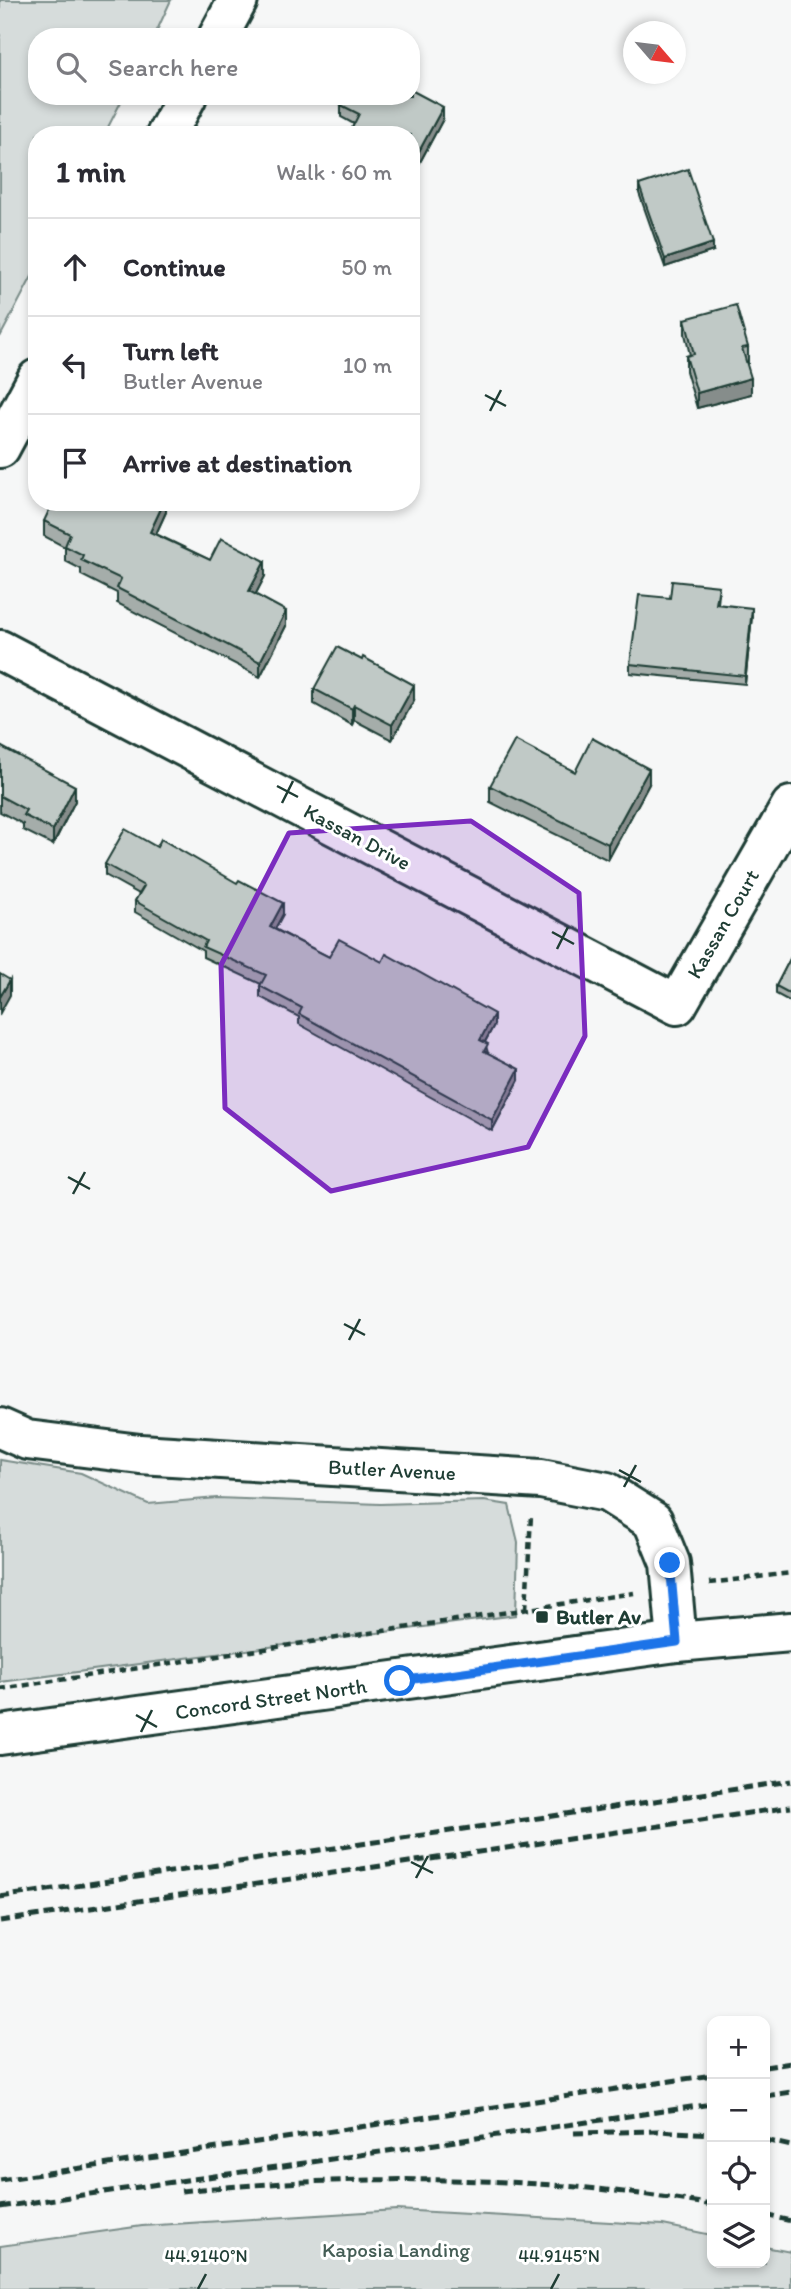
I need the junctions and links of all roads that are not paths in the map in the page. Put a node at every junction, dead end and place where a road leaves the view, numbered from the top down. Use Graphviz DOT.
graph roads {
  1 [pos="238,0"];
  2 [pos="223,28"];
  3 [pos="182,105"];
  4 [pos="171,126"];
  5 [pos="28,396"];
  6 [pos="0,448"];
  7 [pos="0,650"];
  8 [pos="791,806"];
  9 [pos="677,1005"];
  10 [pos="0,1428"];
  11 [pos="791,1632"];
  12 [pos="677,1642"];
  13 [pos="0,1735"];
  1 -- 2 [label="street"];
  3 -- 4 [label="street"];
  5 -- 6 [label="street"];
  7 -- 9 [label="street, Kassan Drive"];
  8 -- 9 [label="street, Kassan Court"];
  10 -- 12 [label="street, Butler Avenue"];
  11 -- 12 [label="street, Concord Street North"];
  12 -- 13 [label="street, Concord Street North"];
}
